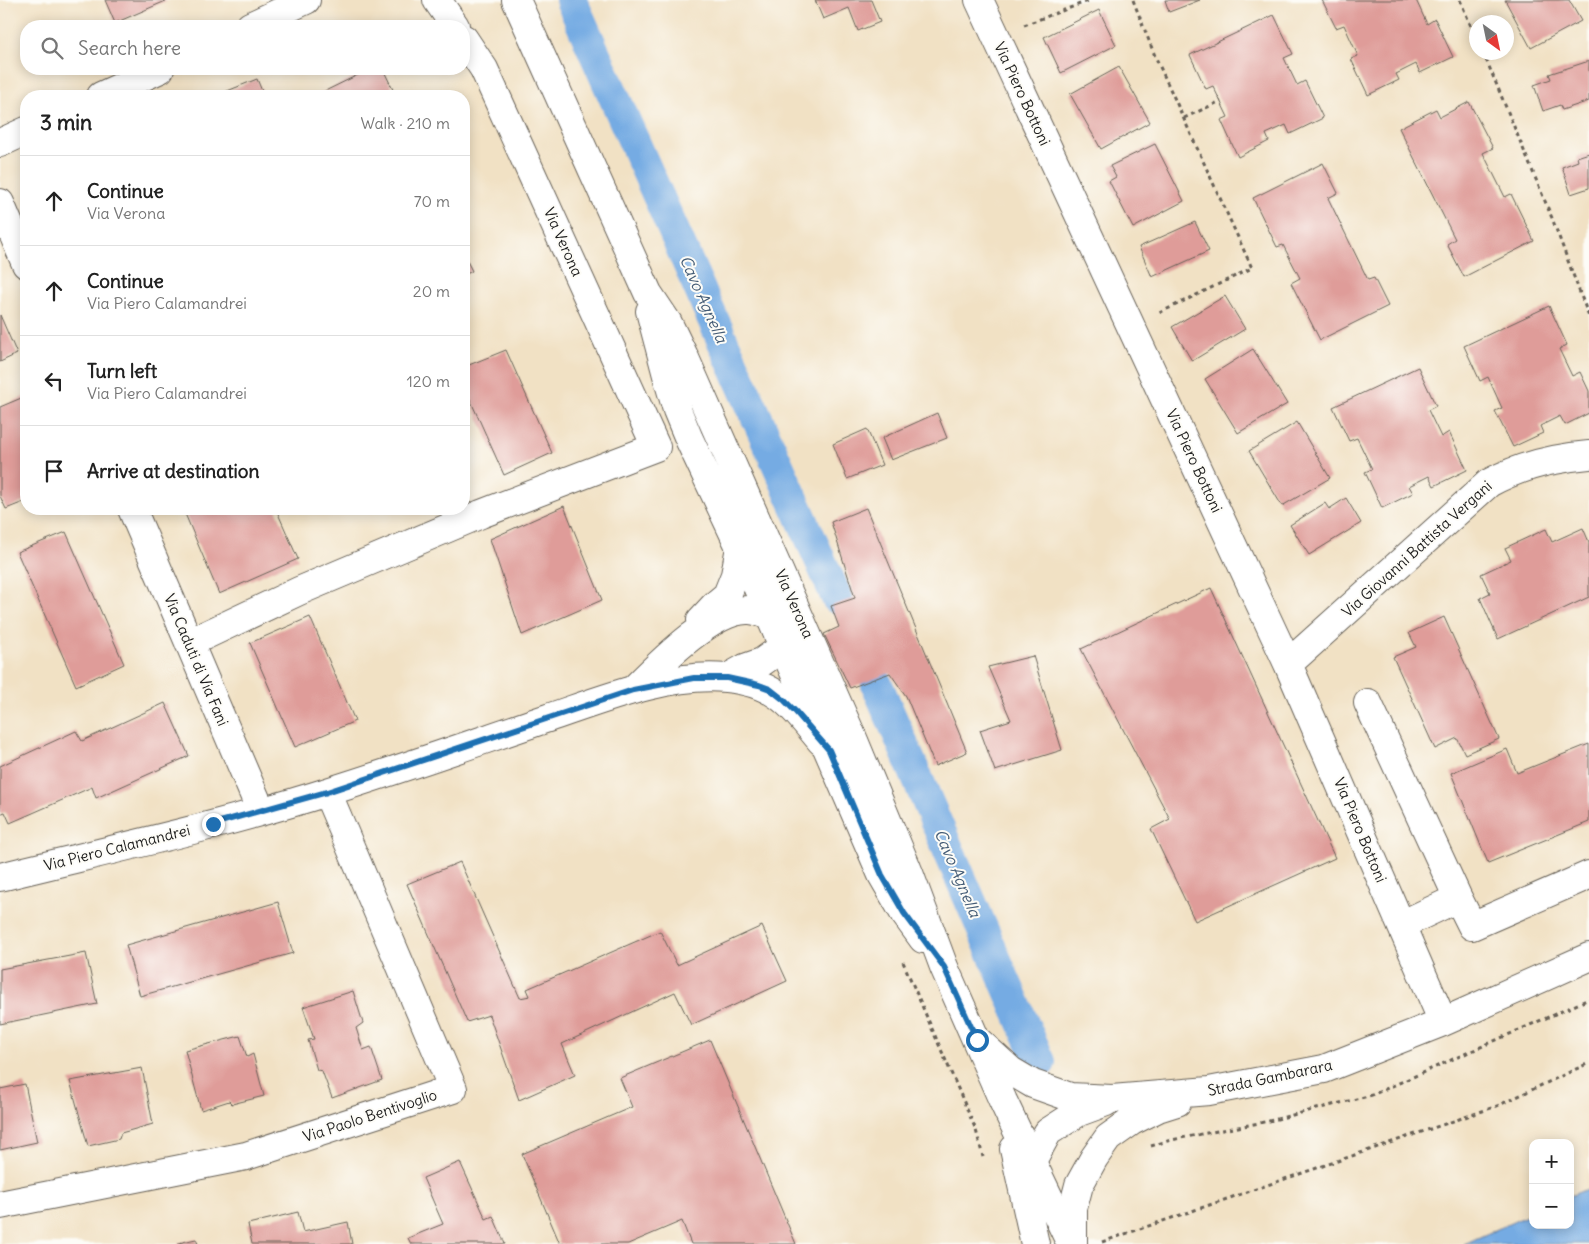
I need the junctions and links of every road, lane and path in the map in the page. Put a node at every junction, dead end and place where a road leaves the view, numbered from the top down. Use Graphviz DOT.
graph roads {
  1 [pos="306,0"];
  2 [pos="437,0"];
  3 [pos="516,0"];
  4 [pos="979,0"];
  5 [pos="1091,0"];
  6 [pos="1133,0"];
  7 [pos="1460,0"];
  8 [pos="263,20"];
  9 [pos="451,20"];
  10 [pos="1469,21"];
  11 [pos="996,36"];
  12 [pos="470,48"];
  13 [pos="1486,60"];
  14 [pos="147,75"];
  15 [pos="114,90"];
  16 [pos="1220,101"];
  17 [pos="1184,118"];
  18 [pos="20,134"];
  19 [pos="0,143"];
  20 [pos="0,203"];
  21 [pos="20,250"];
  22 [pos="648,294"];
  23 [pos="1589,317"];
  24 [pos="1131,327"];
  25 [pos="704,400"];
  26 [pos="1589,455"];
  27 [pos="135,515"];
  28 [pos="740,547"];
  29 [pos="781,631"];
  30 [pos="189,643"];
  31 [pos="677,647"];
  32 [pos="1288,664"];
  33 [pos="727,678"];
  34 [pos="633,690"];
  35 [pos="1368,703"];
  36 [pos="829,750"];
  37 [pos="327,792"];
  38 [pos="883,810"];
  39 [pos="261,811"];
  40 [pos="1589,875"];
  41 [pos="0,877"];
  42 [pos="1458,898"];
  43 [pos="1401,926"];
  44 [pos="1589,957"];
  45 [pos="944,967"];
  46 [pos="1443,1022"];
  47 [pos="977,1040"];
  48 [pos="1589,1063"];
  49 [pos="1209,1091"];
  50 [pos="1112,1099"];
  51 [pos="1003,1101"];
  52 [pos="1032,1161"];
  53 [pos="0,1205"];
  54 [pos="1035,1244"];
  55 [pos="1072,1244"];
  56 [pos="1098,1244"];
  1 -- 8 [label="street"];
  2 -- 9 [label="street"];
  3 -- 22 [label="street, Via Verona"];
  4 -- 11 [label="street, Via Piero Bottoni"];
  5 -- 11 [label="path"];
  6 -- 17 [label="path"];
  7 -- 10 [label="path"];
  11 -- 24 [label="street, Via Piero Bottoni"];
  12 -- 30 [label="street, Via Verona"];
  13 -- 23 [label="path"];
  14 -- 15 [label="street"];
  16 -- 17 [label="path"];
  17 -- 24 [label="path"];
  18 -- 19 [label="street"];
  20 -- 21 [label="street"];
  22 -- 25 [label="street, Via Verona"];
  22 -- 28 [label="street, Via Verona"];
  24 -- 32 [label="street, Via Piero Bottoni"];
  25 -- 29 [label="street, Via Verona"];
  25 -- 38 [label="street, Via Verona"];
  26 -- 32 [label="street, Via Giovanni Battista Vergani"];
  27 -- 30 [label="street, Via Caduti di Via Fani"];
  28 -- 29 [label="street, Via Verona"];
  28 -- 31 [label="street, Via Piero Calamandrei"];
  29 -- 31 [label="street, Via Piero Calamandrei"];
  29 -- 33 [label="street, Via Piero Calamandrei"];
  29 -- 36 [label="street, Via Verona"];
  29 -- 38 [label="street, Via Verona"];
  30 -- 39 [label="street, Via Caduti di Via Fani"];
  31 -- 34 [label="street, Via Piero Calamandrei"];
  32 -- 43 [label="street, Via Piero Bottoni"];
  33 -- 34 [label="street, Via Piero Calamandrei"];
  33 -- 36 [label="street, Via Piero Calamandrei"];
  34 -- 37 [label="street, Via Piero Calamandrei"];
  35 -- 42 [label="street"];
  36 -- 45 [label="street, Via Verona"];
  37 -- 39 [label="street, Via Piero Calamandrei"];
  37 -- 53 [label="street, Via Paolo Bentivoglio"];
  38 -- 45 [label="street, Via Verona"];
  39 -- 41 [label="street, Via Piero Calamandrei"];
  40 -- 42 [label="street"];
  42 -- 43 [label="street"];
  43 -- 46 [label="street, Via Piero Bottoni"];
  44 -- 46 [label="street, Strada Gambarara"];
  45 -- 47 [label="street, Via Verona"];
  46 -- 49 [label="street, Strada Gambarara"];
  47 -- 50 [label="street, Strada Gambarara"];
  47 -- 51 [label="street, Via Verona"];
  48 -- 56 [label="path"];
  49 -- 50 [label="street, Strada Gambarara"];
  49 -- 55 [label="street"];
  50 -- 52 [label="street"];
  51 -- 52 [label="street"];
  51 -- 54 [label="street"];
  52 -- 55 [label="street"];
}
